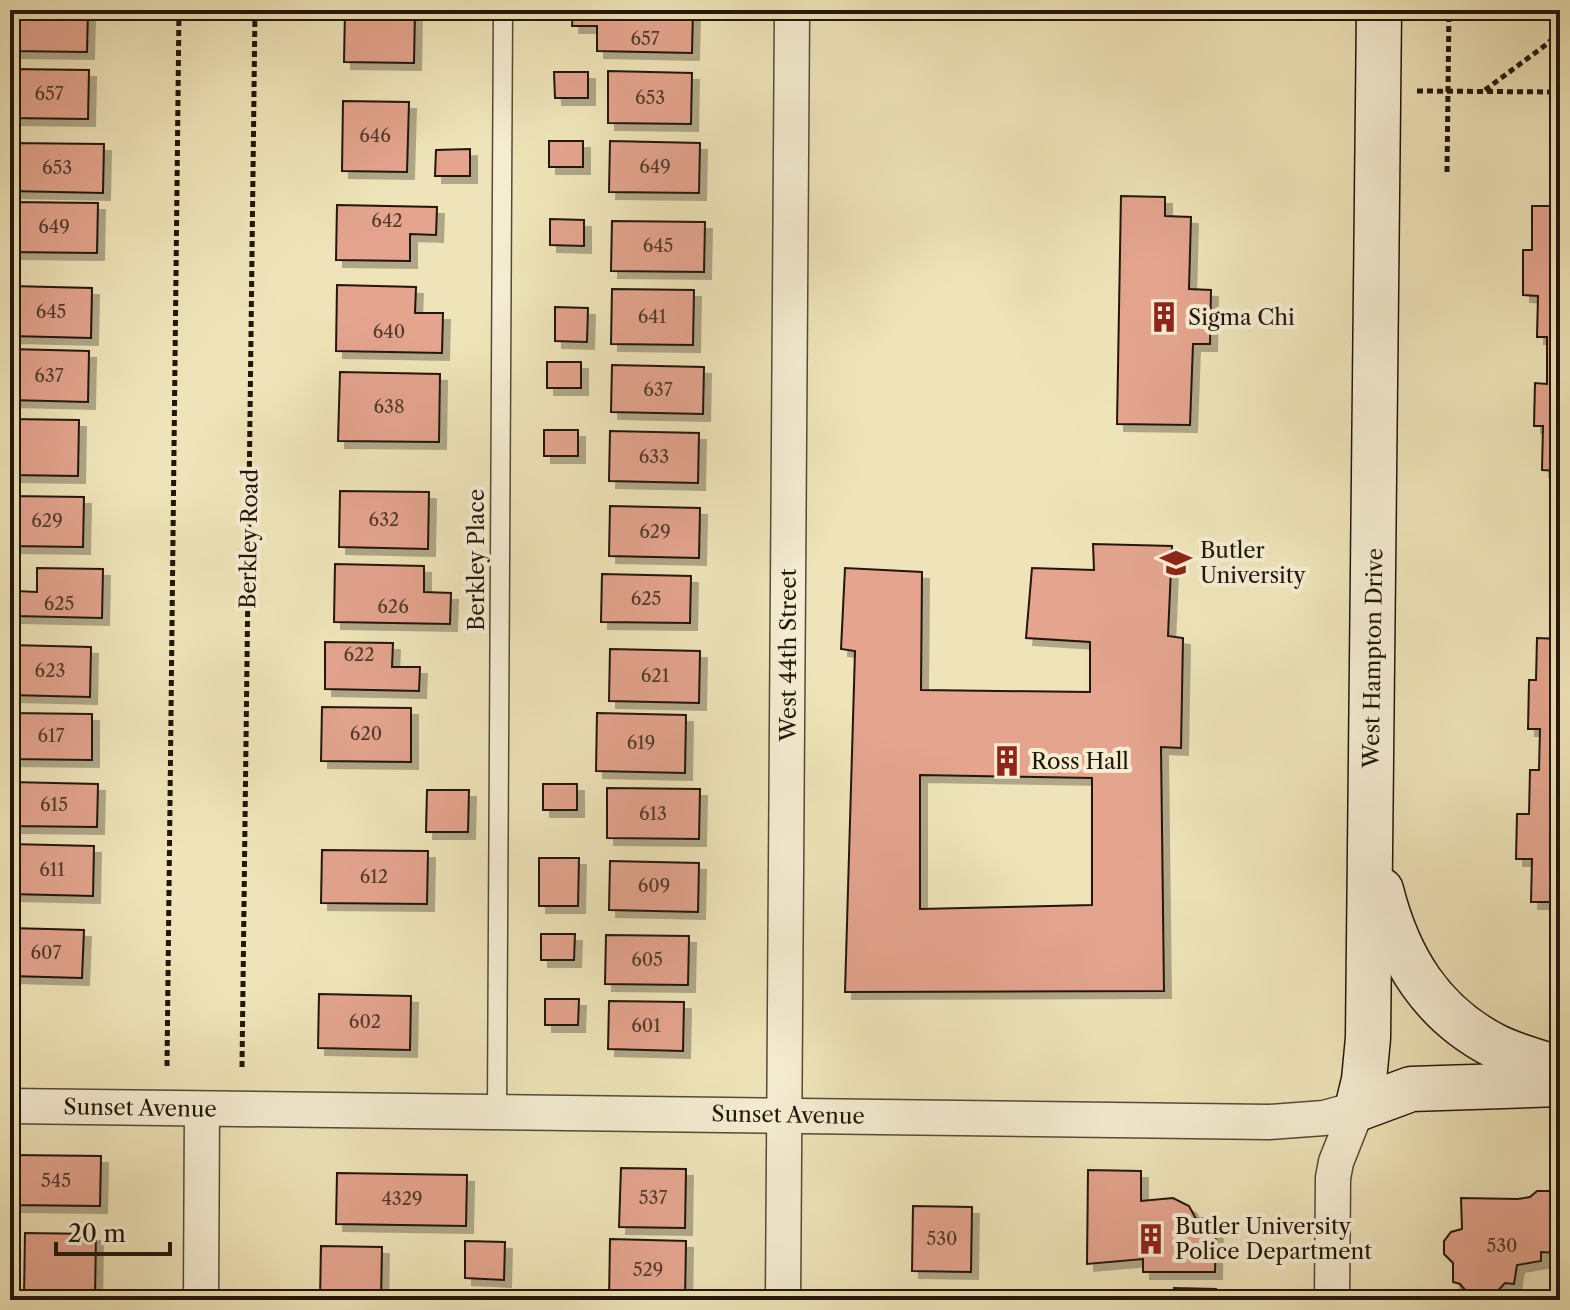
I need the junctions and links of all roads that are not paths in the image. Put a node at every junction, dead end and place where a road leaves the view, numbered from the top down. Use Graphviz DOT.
graph roads {
  1 [pos="503,10"];
  2 [pos="792,10"];
  3 [pos="1379,10"];
  4 [pos="1370,848"];
  5 [pos="1560,1069"];
  6 [pos="1560,1084"];
  7 [pos="10,1106"];
  8 [pos="202,1109"];
  9 [pos="1357,1109"];
  10 [pos="497,1111"];
  11 [pos="784,1115"];
  12 [pos="201,1300"];
  13 [pos="783,1300"];
  14 [pos="1332,1300"];
  1 -- 10 [label="lane, Berkley Place"];
  2 -- 11 [label="street, West 44th Street"];
  3 -- 4 [label="street, West Hampton Drive"];
  4 -- 5 [label="street"];
  4 -- 9 [label="street, West Hampton Drive"];
  6 -- 9 [label="street, Sunset Avenue"];
  7 -- 8 [label="street, Sunset Avenue"];
  8 -- 10 [label="street, Sunset Avenue"];
  8 -- 12 [label="street"];
  9 -- 11 [label="street, Sunset Avenue"];
  9 -- 14 [label="street, West Hampton Drive"];
  10 -- 11 [label="street, Sunset Avenue"];
  11 -- 13 [label="street, West 44th Street"];
}
